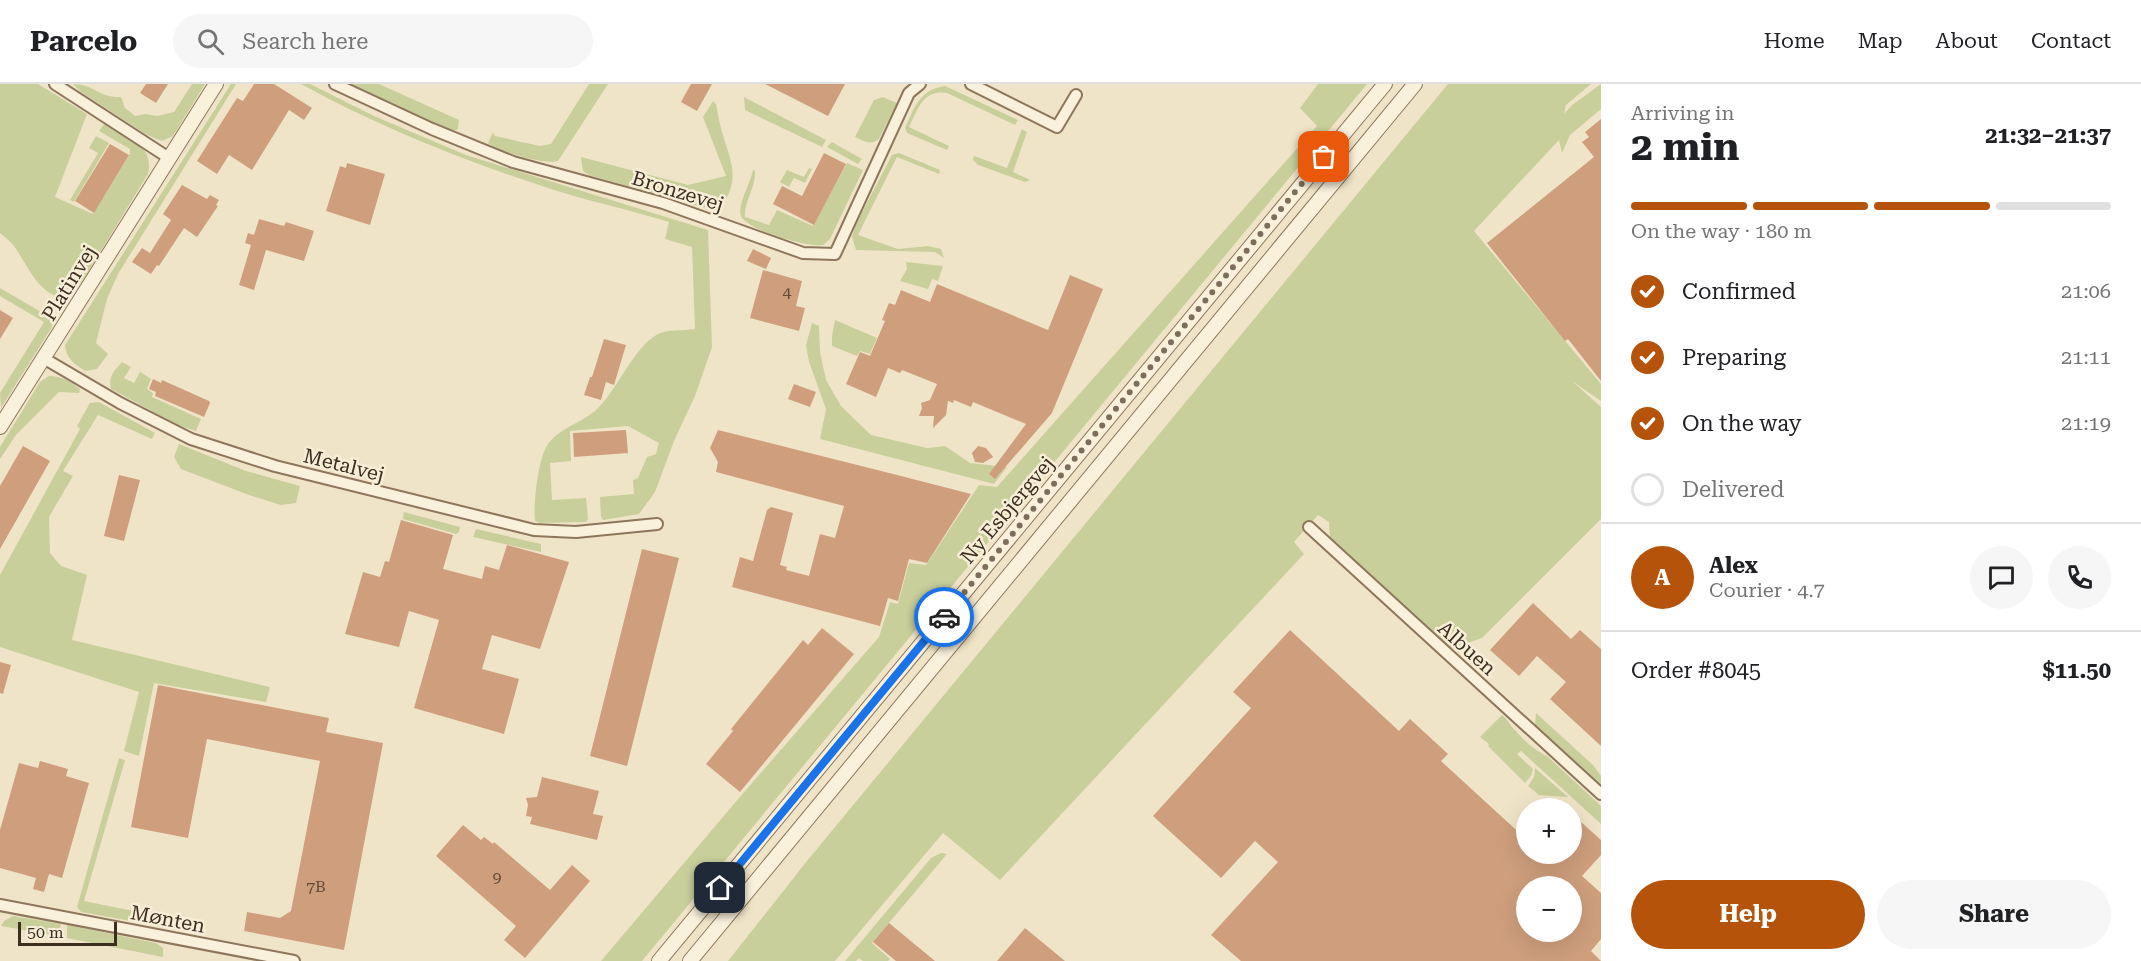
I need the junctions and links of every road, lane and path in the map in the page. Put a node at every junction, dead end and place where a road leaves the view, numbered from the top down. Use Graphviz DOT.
graph roads {
  1 [pos="55,84"];
  2 [pos="216,84"];
  3 [pos="335,84"];
  4 [pos="920,84"];
  5 [pos="971,84"];
  6 [pos="1385,84"];
  7 [pos="1415,84"];
  8 [pos="1076,95"];
  9 [pos="170,158"];
  10 [pos="45,358"];
  11 [pos="0,427"];
  12 [pos="657,524"];
  13 [pos="1310,528"];
  14 [pos="1601,794"];
  15 [pos="0,904"];
  16 [pos="294,961"];
  17 [pos="659,961"];
  18 [pos="690,961"];
  1 -- 9 [label="street"];
  2 -- 9 [label="street, Platinvej"];
  3 -- 4 [label="street, Bronzevej"];
  5 -- 8 [label="street"];
  6 -- 17 [label="street, Ny Esbjergvej"];
  7 -- 18 [label="street"];
  9 -- 10 [label="street, Platinvej"];
  10 -- 11 [label="street, Platinvej"];
  10 -- 12 [label="street, Metalvej"];
  13 -- 14 [label="street, Albuen"];
  15 -- 16 [label="street, Mønten"];
}
